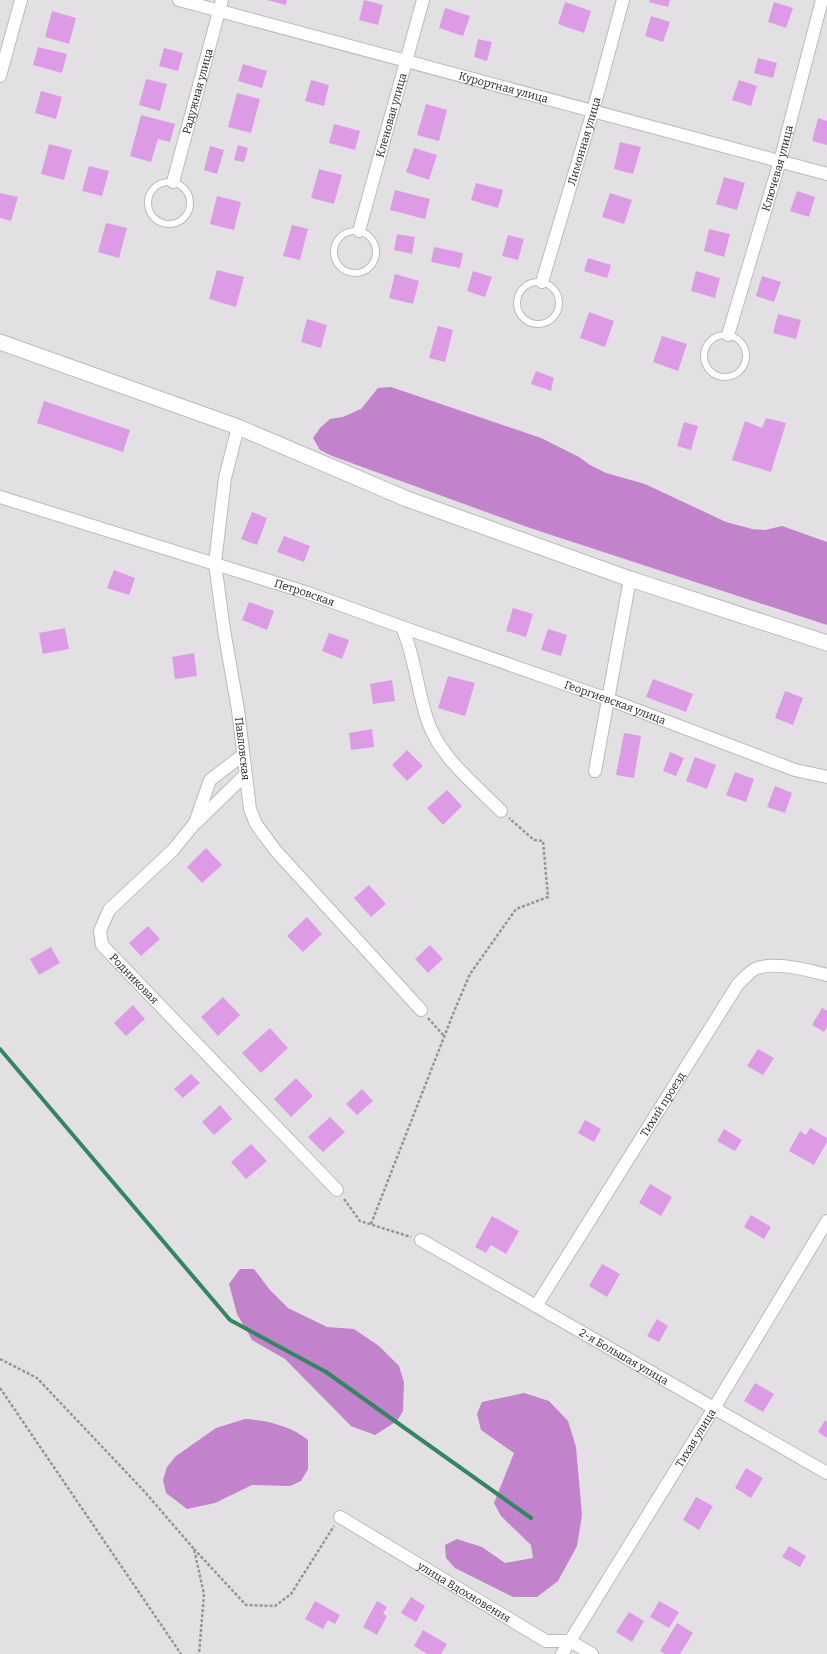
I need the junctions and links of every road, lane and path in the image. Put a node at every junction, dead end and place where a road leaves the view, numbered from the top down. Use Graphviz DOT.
graph roads {
  1 [pos="21,0"];
  2 [pos="179,0"];
  3 [pos="423,0"];
  4 [pos="623,0"];
  5 [pos="822,0"];
  6 [pos="221,5"];
  7 [pos="406,61"];
  8 [pos="0,76"];
  9 [pos="593,112"];
  10 [pos="780,161"];
  11 [pos="827,174"];
  12 [pos="173,182"];
  13 [pos="359,231"];
  14 [pos="542,282"];
  15 [pos="728,335"];
  16 [pos="0,342"];
  17 [pos="238,427"];
  18 [pos="0,497"];
  19 [pos="216,563"];
  20 [pos="630,579"];
  21 [pos="402,627"];
  22 [pos="827,643"];
  23 [pos="608,699"];
  24 [pos="243,755"];
  25 [pos="594,771"];
  26 [pos="245,775"];
  27 [pos="827,777"];
  28 [pos="501,810"];
  29 [pos="195,823"];
  30 [pos="827,975"];
  31 [pos="421,1010"];
  32 [pos="444,1036"];
  33 [pos="337,1190"];
  34 [pos="827,1221"];
  35 [pos="370,1224"];
  36 [pos="421,1240"];
  37 [pos="536,1306"];
  38 [pos="0,1359"];
  39 [pos="0,1388"];
  40 [pos="714,1408"];
  41 [pos="827,1473"];
  42 [pos="340,1517"];
  43 [pos="194,1549"];
  44 [pos="570,1641"];
  45 [pos="181,1654"];
  46 [pos="199,1654"];
  47 [pos="562,1654"];
  48 [pos="592,1654"];
  1 -- 8 [label="street"];
  2 -- 6 [label="street, Курортная улица"];
  3 -- 7 [label="street, Кленовая улица"];
  4 -- 9 [label="street, Лимонная улица"];
  5 -- 10 [label="street, Ключевая улица"];
  6 -- 7 [label="street, Курортная улица"];
  6 -- 12 [label="street, Радужная улица"];
  7 -- 9 [label="street, Курортная улица"];
  7 -- 13 [label="street, Кленовая улица"];
  9 -- 10 [label="street, Курортная улица"];
  9 -- 14 [label="street, Лимонная улица"];
  10 -- 11 [label="street, Курортная улица"];
  10 -- 15 [label="street, Ключевая улица"];
  12 -- 12 [label="lane"];
  13 -- 13 [label="lane"];
  14 -- 14 [label="lane"];
  15 -- 15 [label="lane"];
  16 -- 17 [label="street"];
  17 -- 19 [label="street, Павловская"];
  17 -- 20 [label="street"];
  18 -- 19 [label="street, Петровская"];
  19 -- 21 [label="street, Петровская"];
  19 -- 24 [label="street, Павловская"];
  20 -- 22 [label="street"];
  20 -- 23 [label="street"];
  21 -- 23 [label="street, Георгиевская улица"];
  21 -- 28 [label="street"];
  23 -- 25 [label="street"];
  23 -- 27 [label="street, Георгиевская улица"];
  24 -- 26 [label="street, Павловская"];
  24 -- 29 [label="street, Родниковая"];
  26 -- 29 [label="street"];
  26 -- 31 [label="street, Павловская"];
  28 -- 32 [label="path"];
  29 -- 33 [label="street, Родниковая"];
  30 -- 37 [label="street, Тихий проезд"];
  31 -- 32 [label="path"];
  32 -- 35 [label="path"];
  33 -- 35 [label="path"];
  34 -- 40 [label="street, Тихая улица"];
  35 -- 36 [label="path"];
  36 -- 37 [label="street, 2-я Большая улица"];
  37 -- 40 [label="street, 2-я Большая улица"];
  38 -- 43 [label="path"];
  39 -- 45 [label="path"];
  40 -- 41 [label="street, 2-я Большая улица"];
  40 -- 44 [label="street, Тихая улица"];
  42 -- 43 [label="path"];
  42 -- 44 [label="street, улица Вдохновения"];
  43 -- 46 [label="path"];
  44 -- 47 [label="street, Тихая улица"];
  44 -- 48 [label="street"];
}
